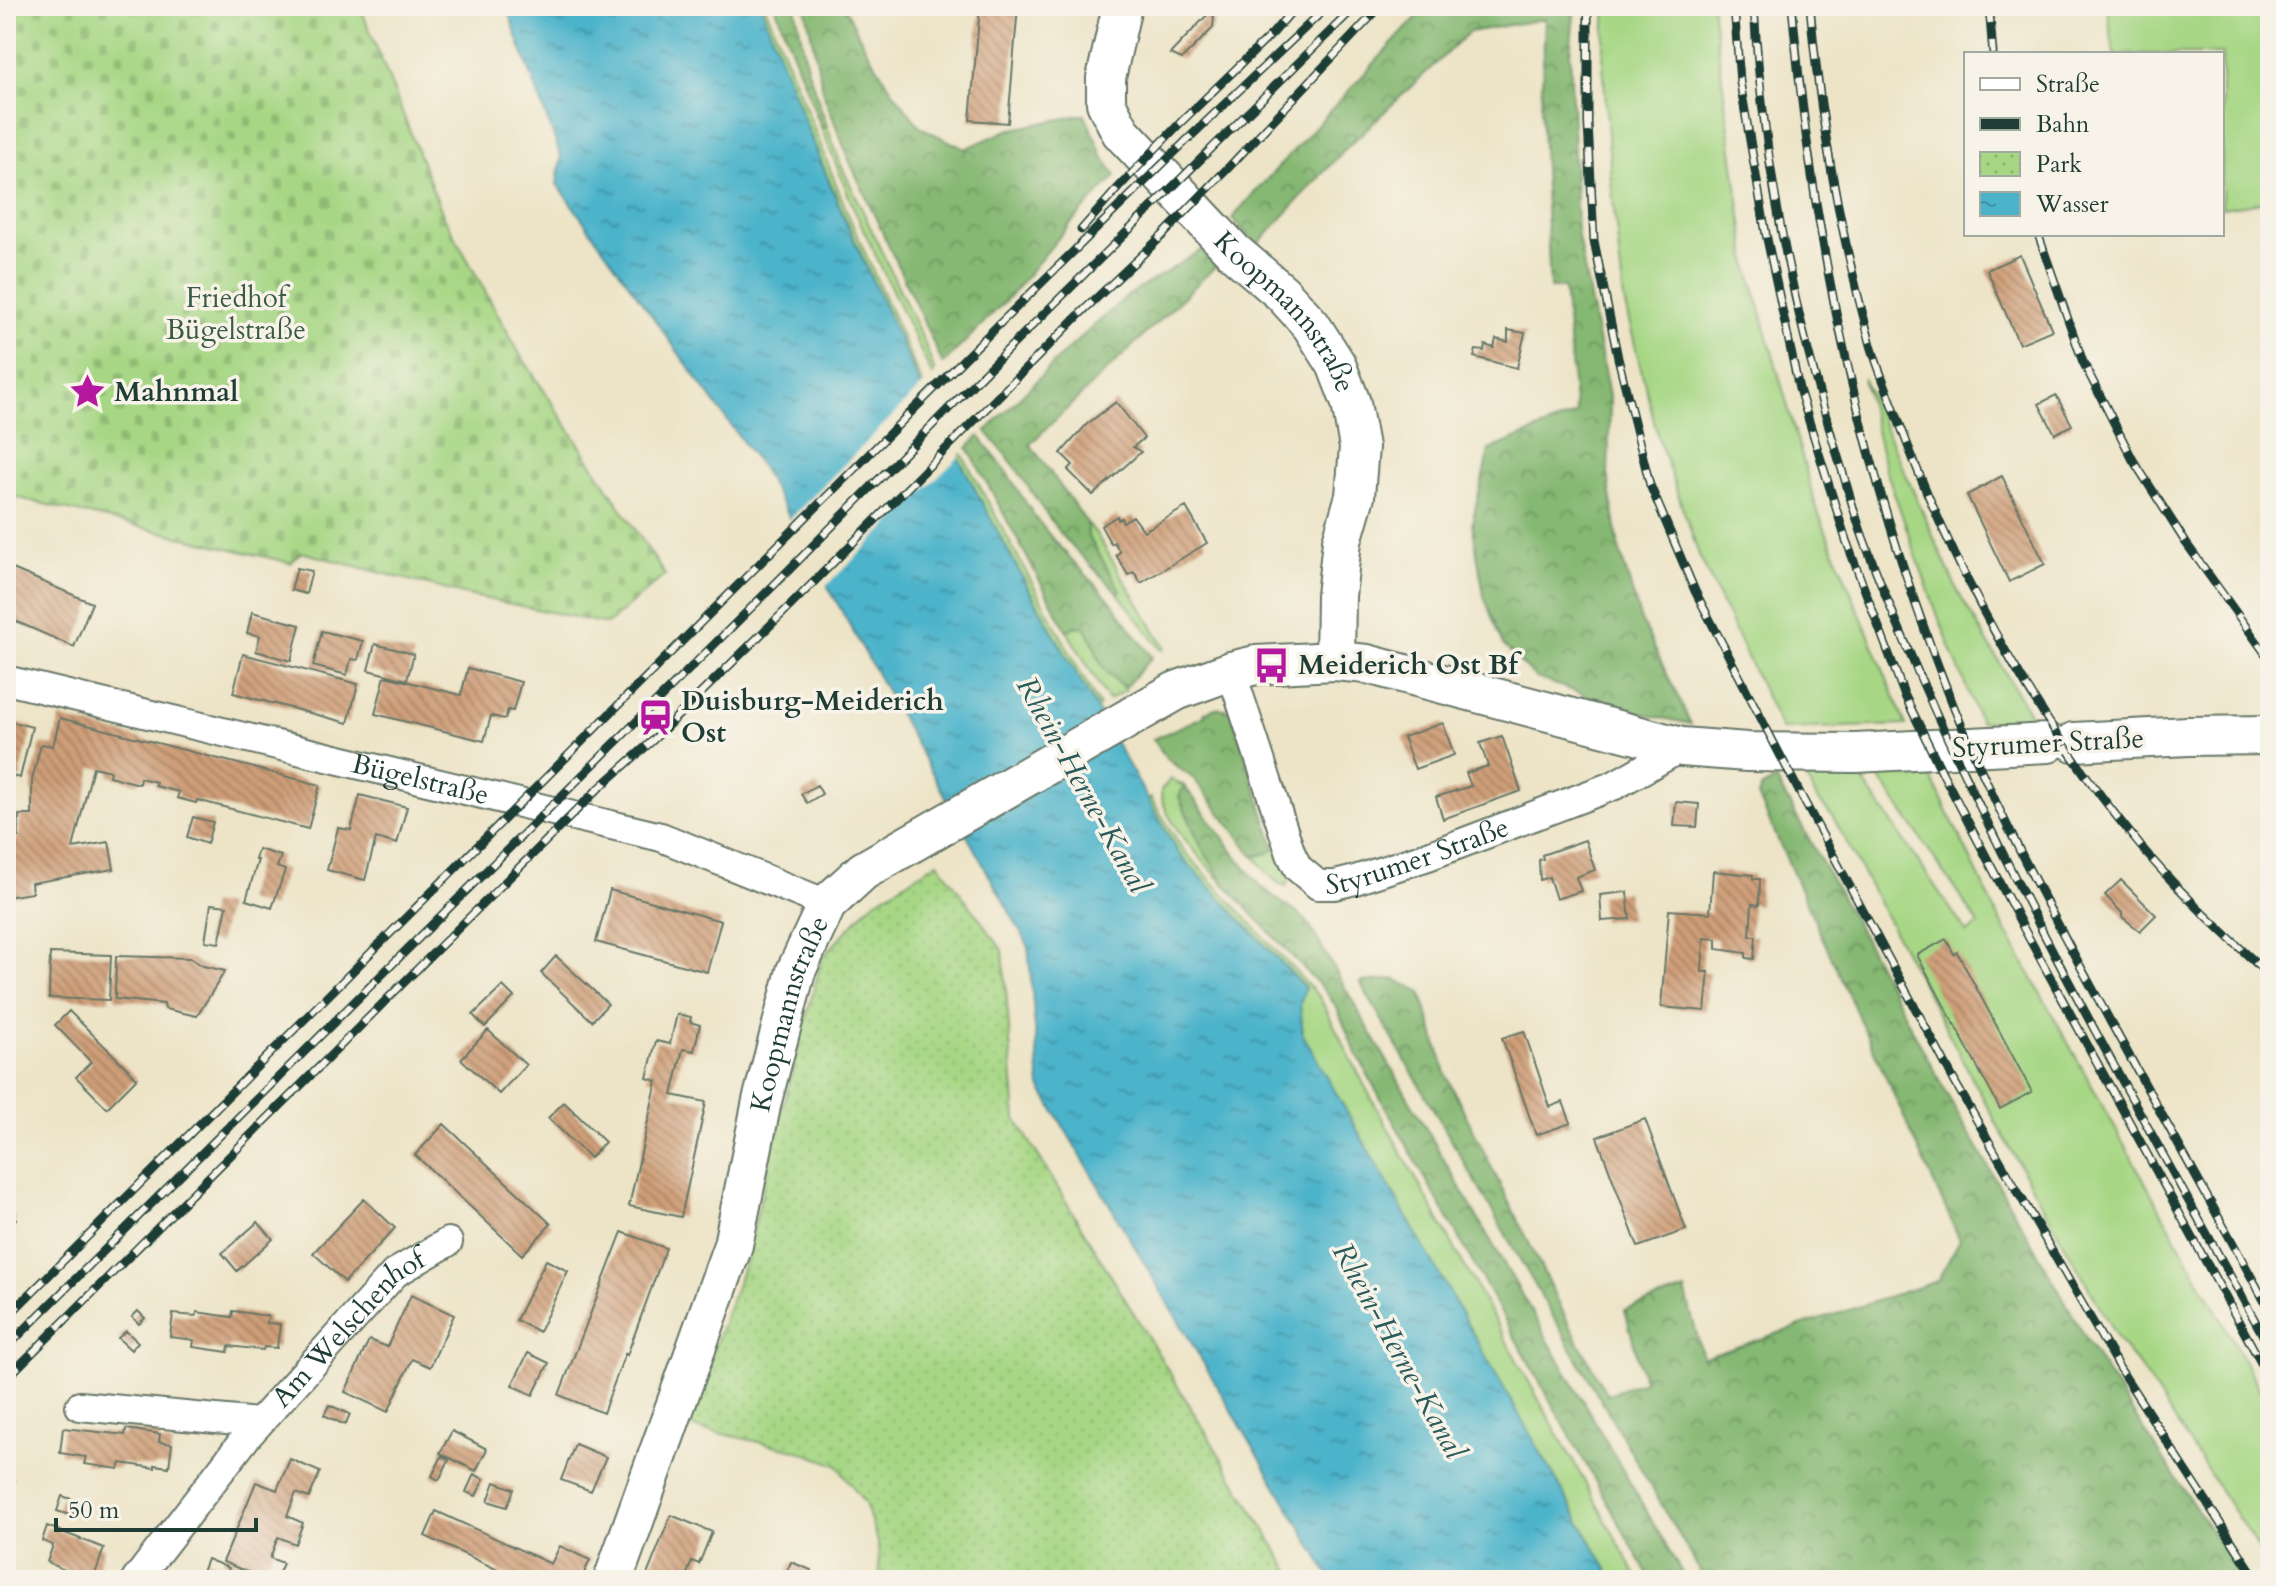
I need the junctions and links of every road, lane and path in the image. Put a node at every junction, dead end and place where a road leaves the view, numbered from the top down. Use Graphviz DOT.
graph roads {
  1 [pos="1122,6"];
  2 [pos="1351,663"];
  3 [pos="1231,671"];
  4 [pos="6,680"];
  5 [pos="2270,735"];
  6 [pos="1682,747"];
  7 [pos="827,904"];
  8 [pos="448,1242"];
  9 [pos="80,1406"];
  10 [pos="258,1423"];
  11 [pos="136,1580"];
  12 [pos="613,1580"];
  1 -- 2 [label="street, Koopmannstraße"];
  2 -- 3 [label="street, Koopmannstraße"];
  2 -- 6 [label="street, Styrumer Straße"];
  3 -- 6 [label="street, Styrumer Straße"];
  3 -- 7 [label="street, Koopmannstraße"];
  4 -- 7 [label="street, Bügelstraße"];
  5 -- 6 [label="street, Styrumer Straße"];
  7 -- 12 [label="street, Koopmannstraße"];
  8 -- 10 [label="street, Am Welschenhof"];
  9 -- 10 [label="street, Am Welschenhof"];
  10 -- 11 [label="street, Am Welschenhof"];
}
